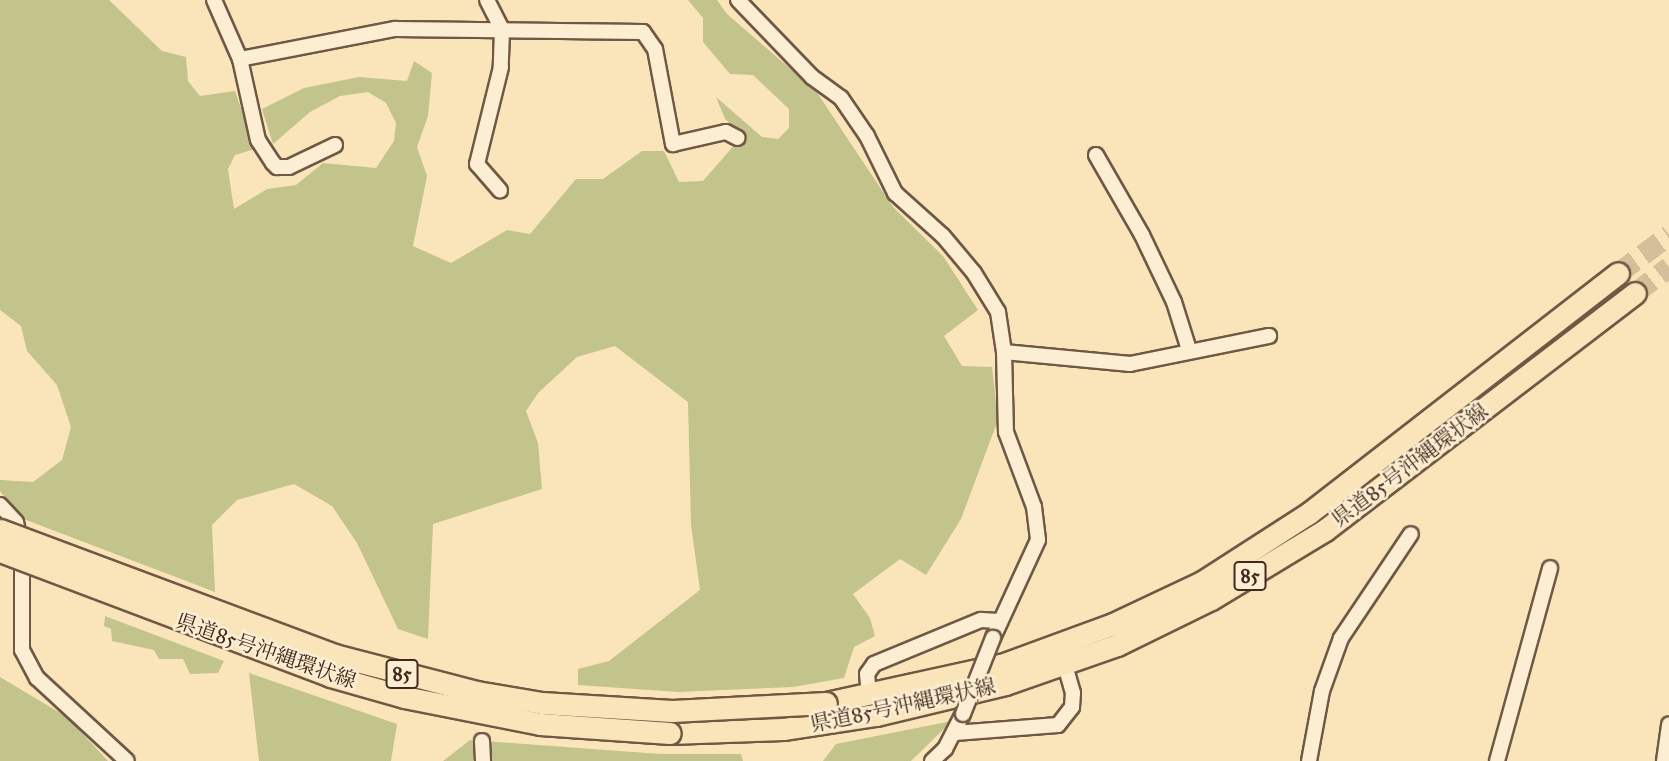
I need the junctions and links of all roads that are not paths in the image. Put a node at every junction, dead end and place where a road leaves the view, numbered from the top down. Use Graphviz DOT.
graph roads {
  1 [pos="214,0"];
  2 [pos="487,0"];
  3 [pos="738,0"];
  4 [pos="502,30"];
  5 [pos="240,59"];
  6 [pos="738,138"];
  7 [pos="335,145"];
  8 [pos="1096,155"];
  9 [pos="500,190"];
  10 [pos="1618,273"];
  11 [pos="1635,293"];
  12 [pos="1269,336"];
  13 [pos="1189,350"];
  14 [pos="1004,352"];
  15 [pos="0,505"];
  16 [pos="0,530"];
  17 [pos="1411,534"];
  18 [pos="0,551"];
  19 [pos="1550,568"];
  20 [pos="999,621"];
  21 [pos="1074,661"];
  22 [pos="869,696"];
  23 [pos="1669,724"];
  24 [pos="955,733"];
  25 [pos="482,741"];
  26 [pos="127,761"];
  27 [pos="483,761"];
  28 [pos="932,761"];
  29 [pos="1310,761"];
  30 [pos="1497,761"];
  31 [pos="1664,761"];
  1 -- 5 [label="street"];
  2 -- 4 [label="street"];
  3 -- 14 [label="street"];
  4 -- 5 [label="street"];
  4 -- 6 [label="street"];
  4 -- 9 [label="street"];
  5 -- 7 [label="street"];
  8 -- 13 [label="street"];
  10 -- 22 [label="main road, 県道85号沖縄環状線 / 85"];
  11 -- 21 [label="main road, 県道85号沖縄環状線 / 85"];
  12 -- 13 [label="street"];
  13 -- 14 [label="street"];
  14 -- 20 [label="street"];
  15 -- 26 [label="street"];
  16 -- 22 [label="main road, 県道85号沖縄環状線 / 85, bridge"];
  17 -- 29 [label="street"];
  18 -- 21 [label="main road, 県道85号沖縄環状線 / 85, bridge"];
  19 -- 30 [label="street"];
  20 -- 22 [label="street"];
  20 -- 24 [label="street, bridge"];
  21 -- 24 [label="street"];
  23 -- 31 [label="street"];
  24 -- 28 [label="street"];
  25 -- 27 [label="street"];
}
